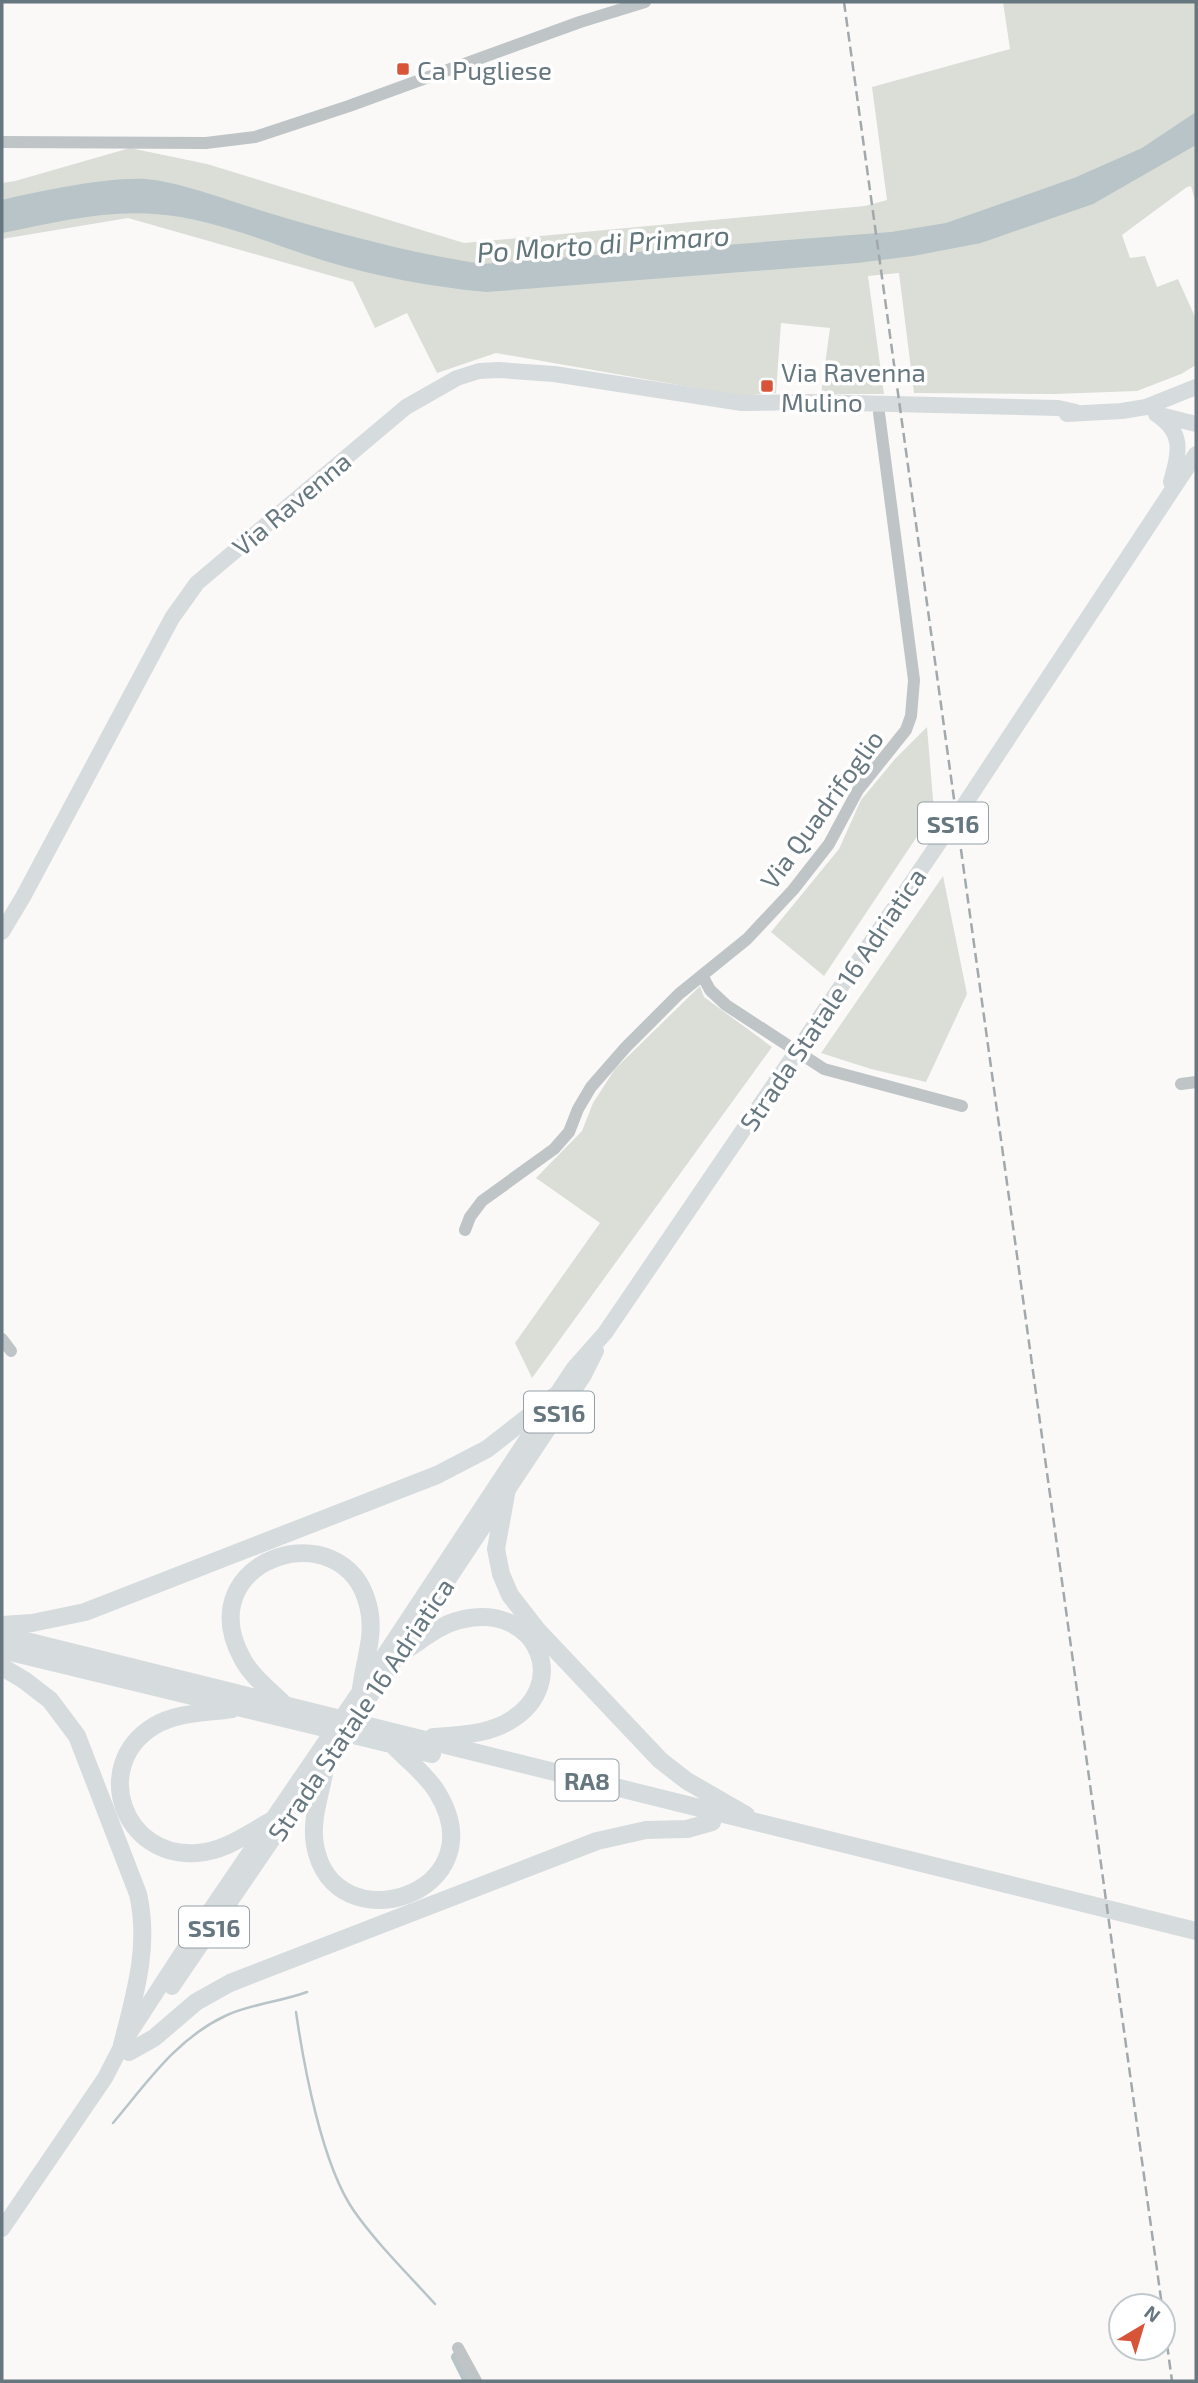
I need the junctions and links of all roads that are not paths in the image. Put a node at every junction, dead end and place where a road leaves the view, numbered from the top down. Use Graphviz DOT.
graph roads {
  1 [pos="645,2"];
  2 [pos="2,142"];
  3 [pos="1196,387"];
  4 [pos="1174,397"];
  5 [pos="1196,397"];
  6 [pos="768,404"];
  7 [pos="1133,410"];
  8 [pos="1076,412"];
  9 [pos="879,413"];
  10 [pos="1156,414"];
  11 [pos="1196,424"];
  12 [pos="1196,454"];
  13 [pos="1166,499"];
  14 [pos="2,932"];
  15 [pos="702,975"];
  16 [pos="1196,1082"];
  17 [pos="1181,1084"];
  18 [pos="962,1106"];
  19 [pos="466,1230"];
  20 [pos="605,1333"];
  21 [pos="2,1339"];
  22 [pos="11,1351"];
  23 [pos="555,1396"];
  24 [pos="508,1489"];
  25 [pos="2,1625"];
  26 [pos="2,1635"];
  27 [pos="411,1637"];
  28 [pos="2,1650"];
  29 [pos="400,1654"];
  30 [pos="2,1667"];
  31 [pos="361,1689"];
  32 [pos="285,1705"];
  33 [pos="242,1707"];
  34 [pos="416,1738"];
  35 [pos="394,1746"];
  36 [pos="327,1761"];
  37 [pos="292,1800"];
  38 [pos="271,1821"];
  39 [pos="712,1822"];
  40 [pos="758,1822"];
  41 [pos="907,1865"];
  42 [pos="1196,1931"];
  43 [pos="1196,1943"];
  44 [pos="125,2048"];
  45 [pos="2,2229"];
  46 [pos="458,2348"];
  47 [pos="476,2381"];
  1 -- 2 [label="street"];
  3 -- 4 [label="main road, Via Ravenna"];
  4 -- 5 [label="main road, Via Ravenna"];
  4 -- 7 [label="main road, Via Ravenna"];
  6 -- 8 [label="main road, Via Ravenna"];
  6 -- 9 [label="main road, Via Ravenna"];
  6 -- 14 [label="main road, Via Ravenna"];
  7 -- 8 [label="main road, Via Ravenna"];
  7 -- 10 [label="main road, Via Ravenna"];
  8 -- 9 [label="main road, Via Ravenna"];
  9 -- 15 [label="street, Via Quadrifoglio"];
  10 -- 11 [label="main road, Via Ravenna"];
  10 -- 13 [label="main road"];
  12 -- 13 [label="main road, Strada Statale 16 Adriatica / SS16"];
  13 -- 20 [label="main road, Strada Statale 16 Adriatica / SS16"];
  15 -- 18 [label="street"];
  15 -- 19 [label="street, Via Quadrifoglio"];
  16 -- 17 [label="street"];
  20 -- 23 [label="main road, Strada Statale 16 Adriatica / SS16"];
  20 -- 24 [label="main road, Strada Statale 16 Adriatica / SS16"];
  21 -- 22 [label="street"];
  23 -- 25 [label="highway"];
  23 -- 27 [label="main road, Strada Statale 16 Adriatica / SS16"];
  24 -- 27 [label="main road, Strada Statale 16 Adriatica / SS16"];
  24 -- 40 [label="highway"];
  26 -- 32 [label="highway, RA8"];
  27 -- 29 [label="highway"];
  27 -- 31 [label="main road, Strada Statale 16 Adriatica / SS16"];
  27 -- 34 [label="highway"];
  28 -- 33 [label="highway, RA8"];
  29 -- 36 [label="main road, Strada Statale 16 Adriatica / SS16"];
  30 -- 44 [label="highway"];
  31 -- 32 [label="highway"];
  31 -- 37 [label="main road, Strada Statale 16 Adriatica / SS16"];
  32 -- 34 [label="highway, RA8"];
  33 -- 35 [label="highway, RA8"];
  33 -- 38 [label="highway"];
  34 -- 40 [label="highway, RA8"];
  35 -- 36 [label="highway"];
  35 -- 39 [label="highway, RA8"];
  36 -- 37 [label="main road, Strada Statale 16 Adriatica / SS16"];
  37 -- 38 [label="main road, Strada Statale 16 Adriatica / SS16"];
  37 -- 44 [label="main road, Strada Statale 16 Adriatica / SS16"];
  38 -- 44 [label="main road, Strada Statale 16 Adriatica / SS16"];
  39 -- 41 [label="highway, RA8"];
  39 -- 44 [label="highway"];
  40 -- 41 [label="highway, RA8"];
  41 -- 42 [label="highway, RA8"];
  41 -- 43 [label="highway, RA8"];
  44 -- 45 [label="main road, Strada Statale 16 Adriatica / SS16"];
  46 -- 47 [label="street"];
}
